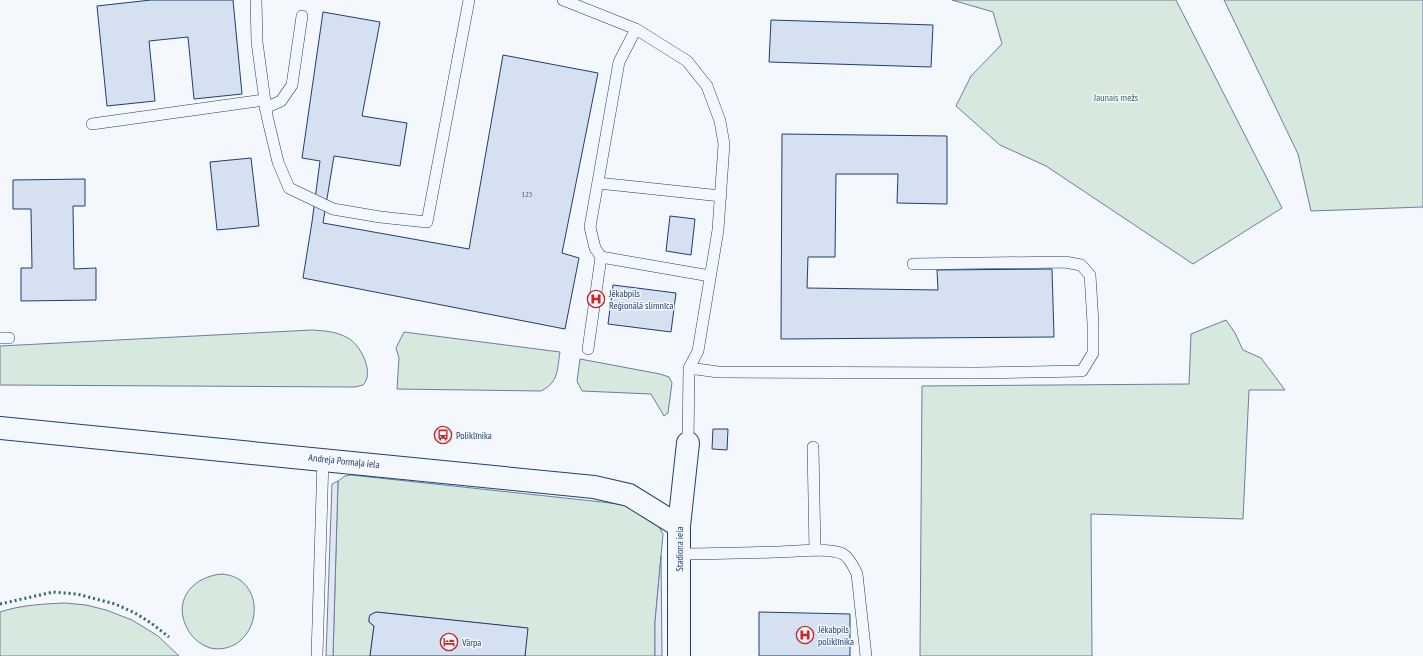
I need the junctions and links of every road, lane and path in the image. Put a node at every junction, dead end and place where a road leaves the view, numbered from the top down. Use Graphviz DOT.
graph roads {
  1 [pos="256,0"];
  2 [pos="469,0"];
  3 [pos="563,0"];
  4 [pos="302,16"];
  5 [pos="636,29"];
  6 [pos="265,104"];
  7 [pos="92,124"];
  8 [pos="598,184"];
  9 [pos="721,196"];
  10 [pos="602,257"];
  11 [pos="913,264"];
  12 [pos="710,276"];
  13 [pos="588,349"];
  14 [pos="689,368"];
  15 [pos="0,428"];
  16 [pos="688,443"];
  17 [pos="813,447"];
  18 [pos="323,459"];
  19 [pos="678,526"];
  20 [pos="815,551"];
  21 [pos="679,554"];
  22 [pos="317,656"];
  23 [pos="679,656"];
  24 [pos="866,656"];
  1 -- 6 [label="lane"];
  2 -- 6 [label="lane"];
  3 -- 5 [label="lane"];
  4 -- 6 [label="lane"];
  5 -- 8 [label="lane"];
  5 -- 9 [label="lane"];
  6 -- 7 [label="lane"];
  8 -- 9 [label="lane"];
  8 -- 10 [label="lane"];
  9 -- 12 [label="lane"];
  10 -- 12 [label="lane"];
  10 -- 13 [label="lane"];
  11 -- 14 [label="lane"];
  12 -- 14 [label="lane"];
  14 -- 16 [label="lane"];
  15 -- 18 [label="street, Andreja Pormaļa iela"];
  16 -- 19 [label="street, Stadiona iela"];
  17 -- 20 [label="lane"];
  18 -- 19 [label="street, Andreja Pormaļa iela"];
  18 -- 22 [label="lane"];
  19 -- 21 [label="street, Stadiona iela"];
  20 -- 21 [label="lane"];
  20 -- 24 [label="lane"];
  21 -- 23 [label="street, Stadiona iela"];
}
